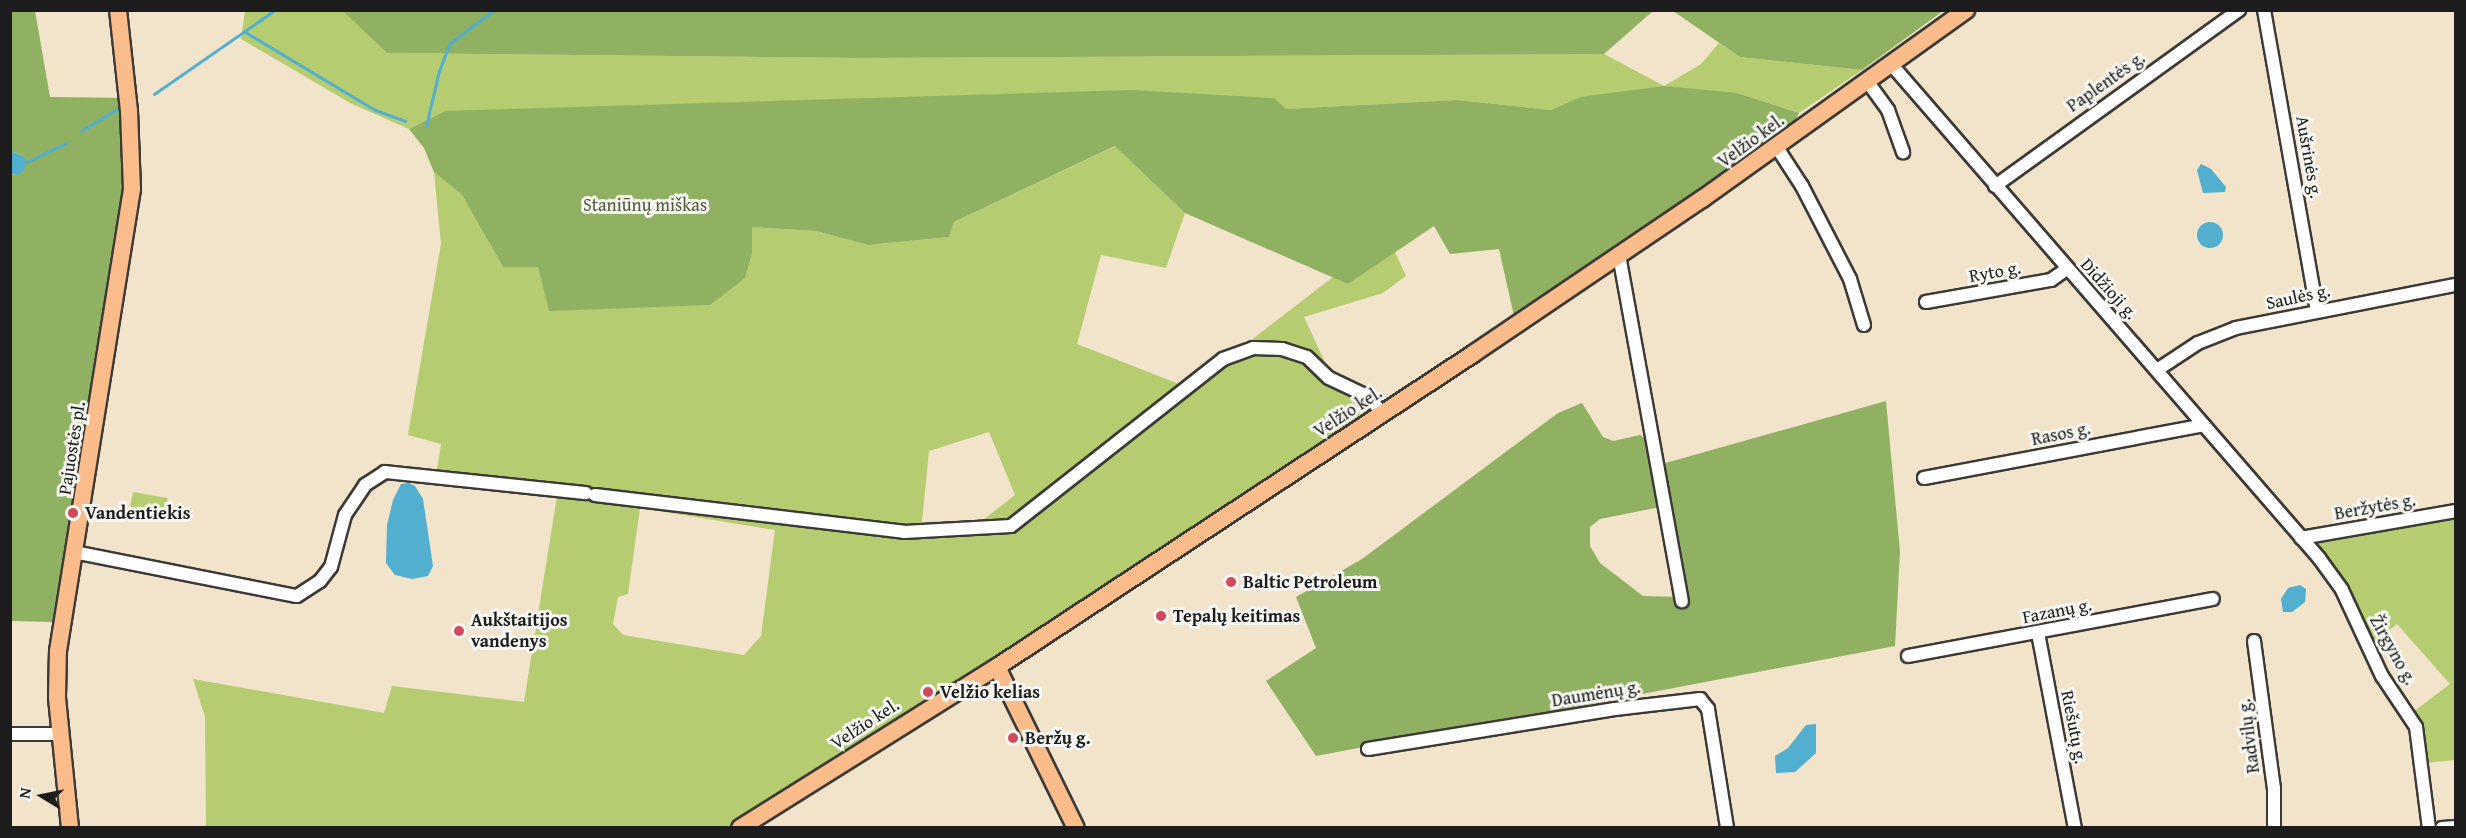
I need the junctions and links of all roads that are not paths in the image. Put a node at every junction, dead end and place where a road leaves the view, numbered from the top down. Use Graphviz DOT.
graph roads {
  1 [pos="118,10"];
  2 [pos="1966,10"];
  3 [pos="2239,10"];
  4 [pos="2264,10"];
  5 [pos="1891,64"];
  6 [pos="1867,81"];
  7 [pos="1776,146"];
  8 [pos="1903,152"];
  9 [pos="1995,186"];
  10 [pos="1619,255"];
  11 [pos="2067,269"];
  12 [pos="2456,285"];
  13 [pos="1926,302"];
  14 [pos="2317,311"];
  15 [pos="1864,325"];
  16 [pos="2157,370"];
  17 [pos="1382,413"];
  18 [pos="2204,425"];
  19 [pos="1924,478"];
  20 [pos="2456,511"];
  21 [pos="2301,538"];
  22 [pos="74,552"];
  23 [pos="2213,599"];
  24 [pos="1683,601"];
  25 [pos="2038,633"];
  26 [pos="2254,641"];
  27 [pos="1908,656"];
  28 [pos="997,667"];
  29 [pos="10,734"];
  30 [pos="60,734"];
  31 [pos="1368,749"];
  32 [pos="2456,826"];
  33 [pos="70,828"];
  34 [pos="740,828"];
  35 [pos="1076,828"];
  36 [pos="1727,828"];
  37 [pos="2075,828"];
  38 [pos="2274,828"];
  39 [pos="2429,828"];
  40 [pos="2442,828"];
  1 -- 22 [label="main road, Pajuostės pl."];
  2 -- 5 [label="main road, Velžio kel."];
  3 -- 9 [label="street, Paplentės g."];
  4 -- 14 [label="street, Aušrinės g."];
  5 -- 6 [label="main road, Velžio kel."];
  5 -- 9 [label="street, Didžioji g."];
  6 -- 7 [label="main road, Velžio kel."];
  6 -- 8 [label="street"];
  7 -- 10 [label="main road, Velžio kel."];
  7 -- 15 [label="street"];
  9 -- 11 [label="street, Didžioji g."];
  10 -- 17 [label="main road, Velžio kel."];
  10 -- 24 [label="street"];
  11 -- 13 [label="street, Ryto g."];
  11 -- 16 [label="street, Didžioji g."];
  12 -- 14 [label="street, Saulės g."];
  14 -- 16 [label="street, Saulės g."];
  16 -- 18 [label="street, Didžioji g."];
  17 -- 22 [label="street"];
  17 -- 28 [label="main road, Velžio kel."];
  18 -- 19 [label="street, Rasos g."];
  18 -- 21 [label="street, Didžioji g."];
  20 -- 21 [label="street, Beržytės g."];
  21 -- 39 [label="street, Žirgyno g."];
  22 -- 30 [label="main road, Pajuostės pl."];
  23 -- 25 [label="street, Fazanų g."];
  25 -- 27 [label="street, Fazanų g."];
  25 -- 37 [label="street, Riešutų g."];
  26 -- 38 [label="street, Radvilų g."];
  28 -- 34 [label="main road, Velžio kel."];
  28 -- 35 [label="main road"];
  29 -- 30 [label="street"];
  30 -- 33 [label="main road, Pajuostės pl."];
  31 -- 36 [label="street, Daumėnų g."];
  32 -- 40 [label="street"];
}
